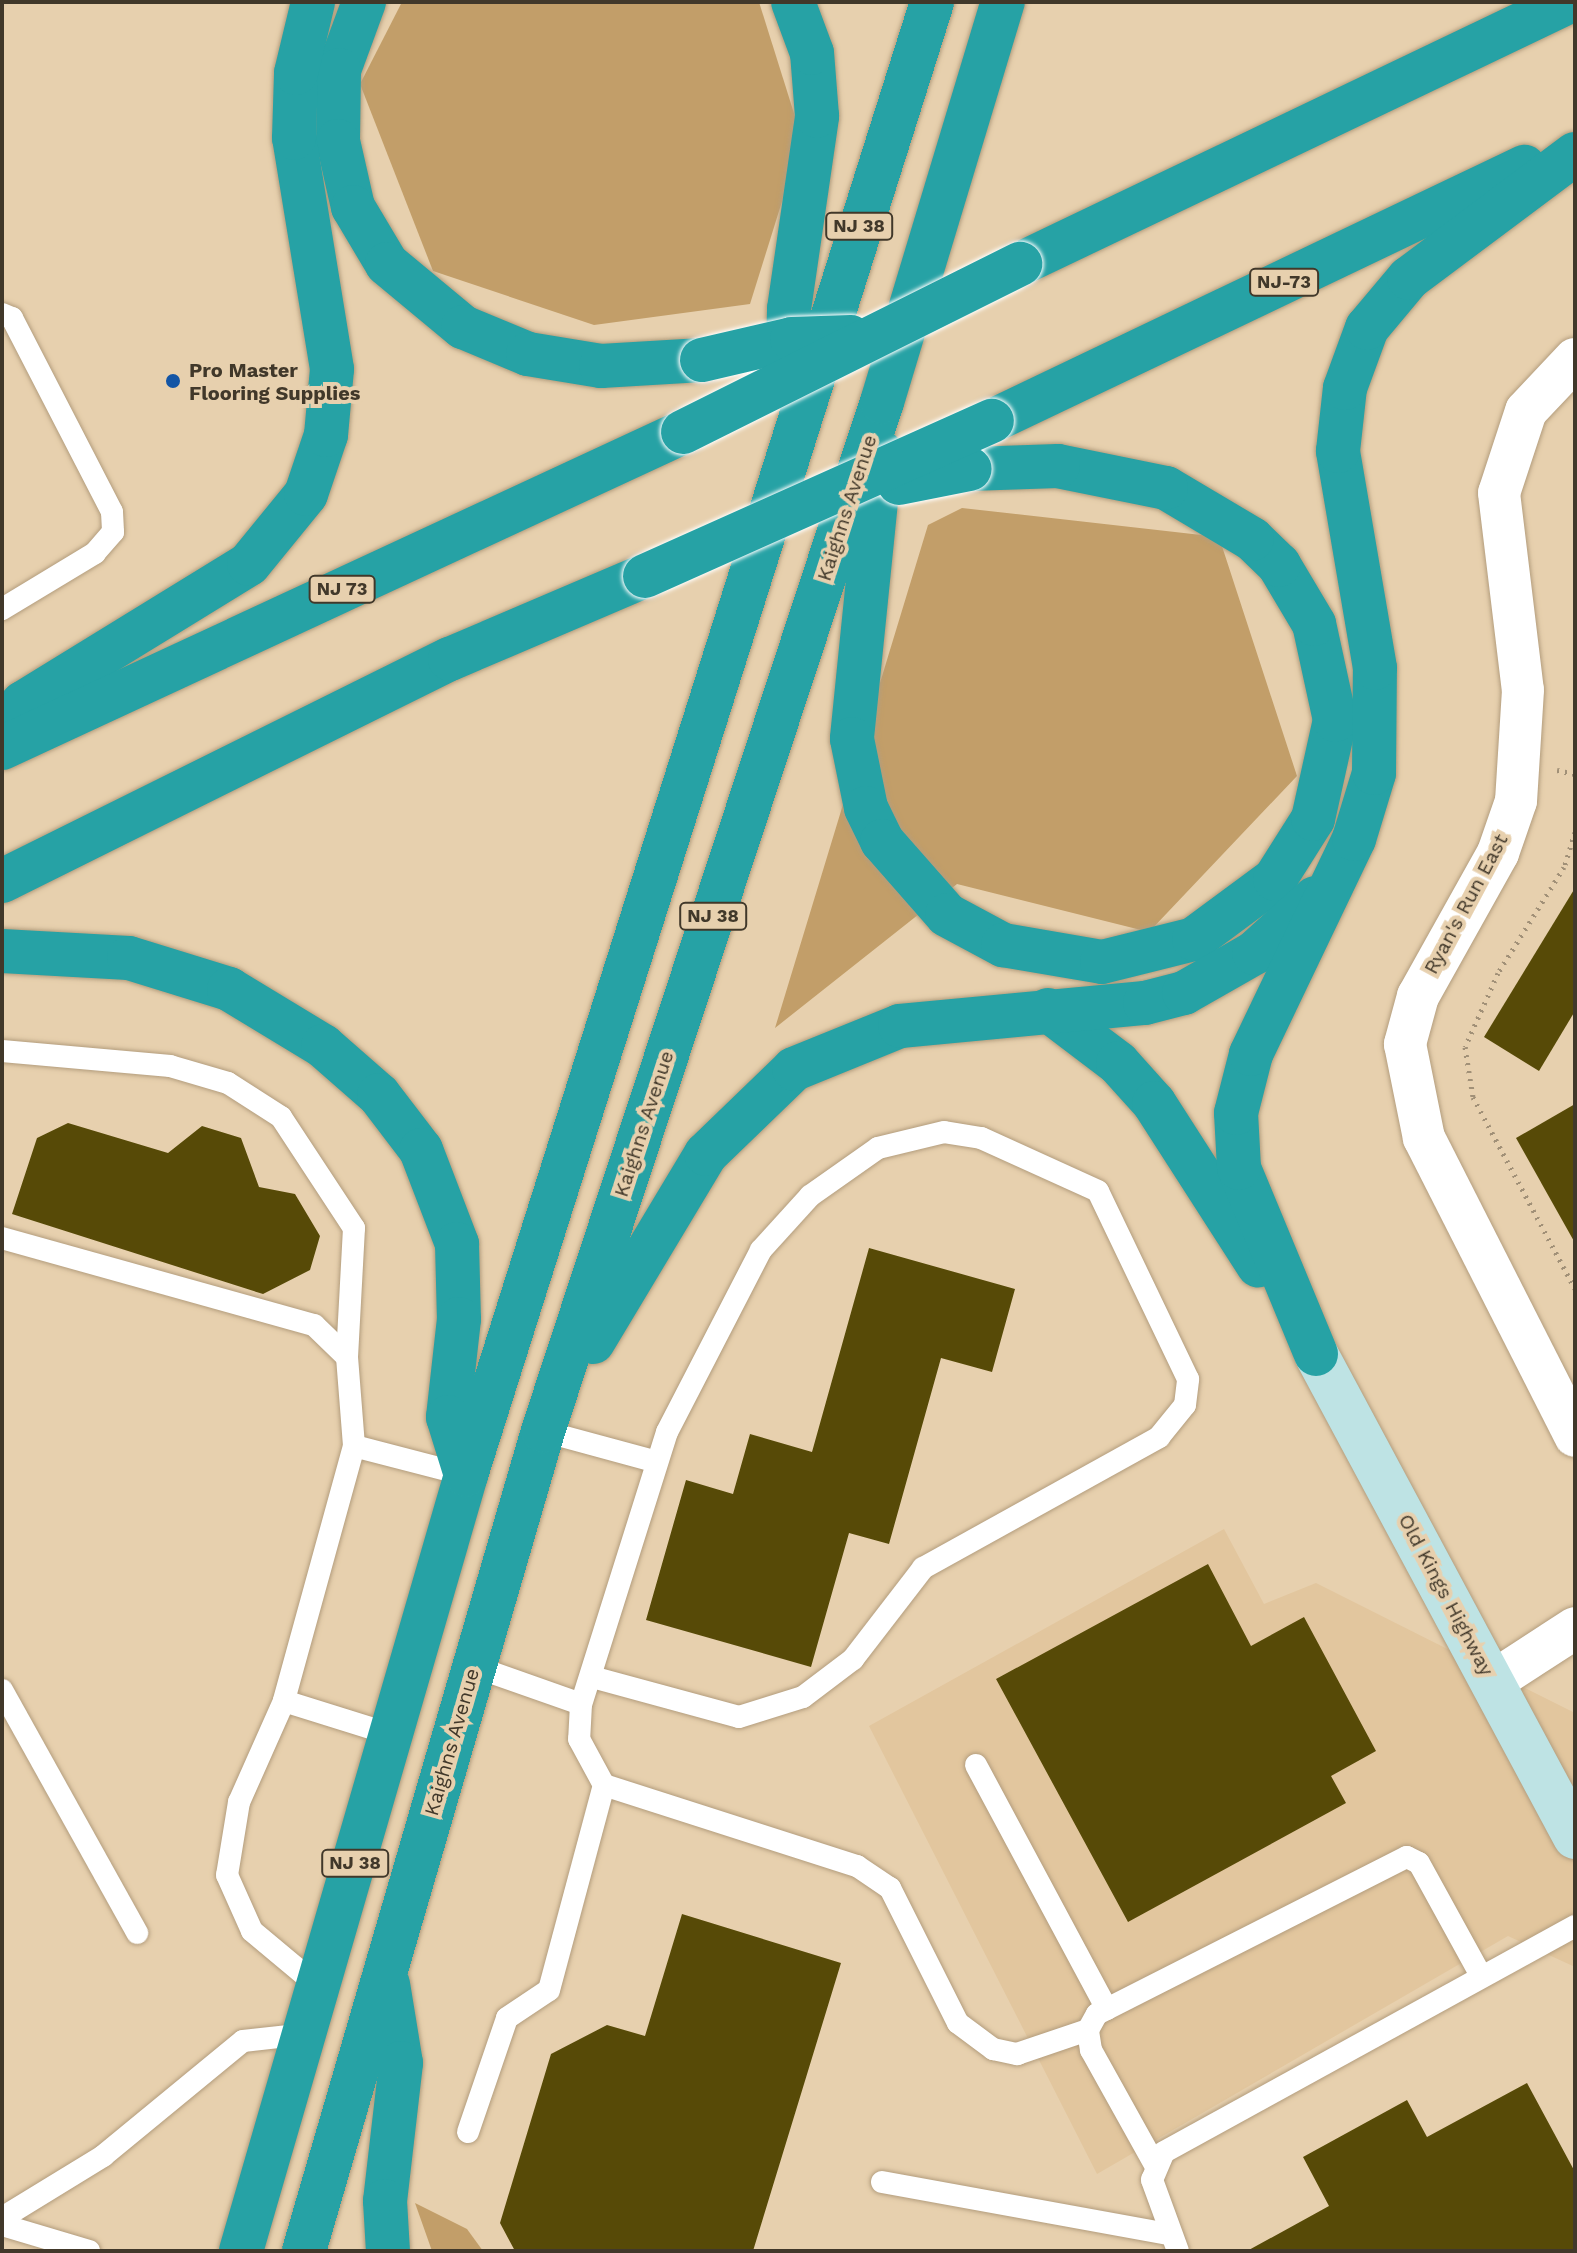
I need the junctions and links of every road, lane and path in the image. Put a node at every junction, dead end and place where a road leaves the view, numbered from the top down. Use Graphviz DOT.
graph roads {
  1 [pos="313,2"];
  2 [pos="364,2"];
  3 [pos="793,2"];
  4 [pos="932,2"];
  5 [pos="1003,2"];
  6 [pos="1568,2"];
  7 [pos="1575,143"];
  8 [pos="1575,154"];
  9 [pos="2,314"];
  10 [pos="865,336"];
  11 [pos="1575,359"];
  12 [pos="882,402"];
  13 [pos="785,451"];
  14 [pos="829,495"];
  15 [pos="2,609"];
  16 [pos="2,724"];
  17 [pos="2,748"];
  18 [pos="1575,832"];
  19 [pos="1339,872"];
  20 [pos="2,881"];
  21 [pos="2,951"];
  22 [pos="1048,1010"];
  23 [pos="2,1051"];
  24 [pos="2,1238"];
  25 [pos="1575,1289"];
  26 [pos="1316,1354"];
  27 [pos="347,1357"];
  28 [pos="543,1431"];
  29 [pos="1575,1436"];
  30 [pos="354,1446"];
  31 [pos="657,1462"];
  32 [pos="466,1475"];
  33 [pos="1575,1628"];
  34 [pos="473,1666"];
  35 [pos="592,1677"];
  36 [pos="1492,1682"];
  37 [pos="2,1690"];
  38 [pos="284,1701"];
  39 [pos="581,1704"];
  40 [pos="393,1735"];
  41 [pos="976,1765"];
  42 [pos="604,1785"];
  43 [pos="1575,1837"];
  44 [pos="1575,1926"];
  45 [pos="137,1933"];
  46 [pos="386,1974"];
  47 [pos="1480,1974"];
  48 [pos="319,1987"];
  49 [pos="1107,2009"];
  50 [pos="1088,2030"];
  51 [pos="305,2034"];
  52 [pos="468,2132"];
  53 [pos="1155,2165"];
  54 [pos="882,2182"];
  55 [pos="2,2218"];
  56 [pos="2,2225"];
  57 [pos="1174,2242"];
  58 [pos="89,2251"];
  59 [pos="241,2251"];
  60 [pos="304,2251"];
  61 [pos="388,2251"];
  1 -- 16 [label="highway"];
  2 -- 10 [label="highway, bridge"];
  3 -- 13 [label="highway"];
  4 -- 13 [label="highway, NJ 38"];
  5 -- 12 [label="highway, Kaighns Avenue / NJ 38"];
  6 -- 10 [label="highway, bridge"];
  7 -- 14 [label="highway, NJ-73, bridge"];
  8 -- 19 [label="highway"];
  9 -- 15 [label="lane"];
  10 -- 17 [label="highway, NJ 73, bridge"];
  11 -- 29 [label="street, Ryan's Run East"];
  12 -- 14 [label="highway, bridge"];
  12 -- 28 [label="highway, Kaighns Avenue / NJ 38"];
  13 -- 32 [label="highway, NJ 38"];
  14 -- 20 [label="highway, bridge"];
  18 -- 25 [label="path"];
  19 -- 22 [label="highway"];
  19 -- 26 [label="highway"];
  21 -- 32 [label="highway"];
  22 -- 26 [label="highway"];
  22 -- 28 [label="highway"];
  23 -- 27 [label="lane"];
  24 -- 27 [label="lane"];
  26 -- 36 [label="street, Old Kings Highway"];
  27 -- 30 [label="lane"];
  28 -- 31 [label="lane"];
  28 -- 34 [label="highway, Kaighns Avenue / NJ 38"];
  30 -- 32 [label="lane"];
  30 -- 38 [label="lane"];
  31 -- 35 [label="lane"];
  31 -- 35 [label="lane"];
  32 -- 40 [label="highway, NJ 38"];
  33 -- 36 [label="street"];
  34 -- 39 [label="lane"];
  34 -- 46 [label="highway, Kaighns Avenue / NJ 38"];
  35 -- 39 [label="lane"];
  36 -- 43 [label="street, Old Kings Highway"];
  37 -- 45 [label="lane"];
  38 -- 40 [label="lane"];
  38 -- 48 [label="lane"];
  39 -- 42 [label="lane"];
  40 -- 48 [label="highway, NJ 38"];
  41 -- 49 [label="lane"];
  42 -- 50 [label="lane"];
  42 -- 52 [label="lane"];
  44 -- 47 [label="lane"];
  46 -- 60 [label="highway, Kaighns Avenue / NJ 38"];
  46 -- 61 [label="highway"];
  47 -- 49 [label="lane"];
  47 -- 53 [label="lane"];
  48 -- 51 [label="highway, NJ 38"];
  49 -- 50 [label="lane"];
  50 -- 53 [label="lane"];
  51 -- 55 [label="lane"];
  51 -- 59 [label="highway, NJ 38"];
  53 -- 57 [label="lane"];
  54 -- 57 [label="lane"];
  56 -- 58 [label="lane"];
}
